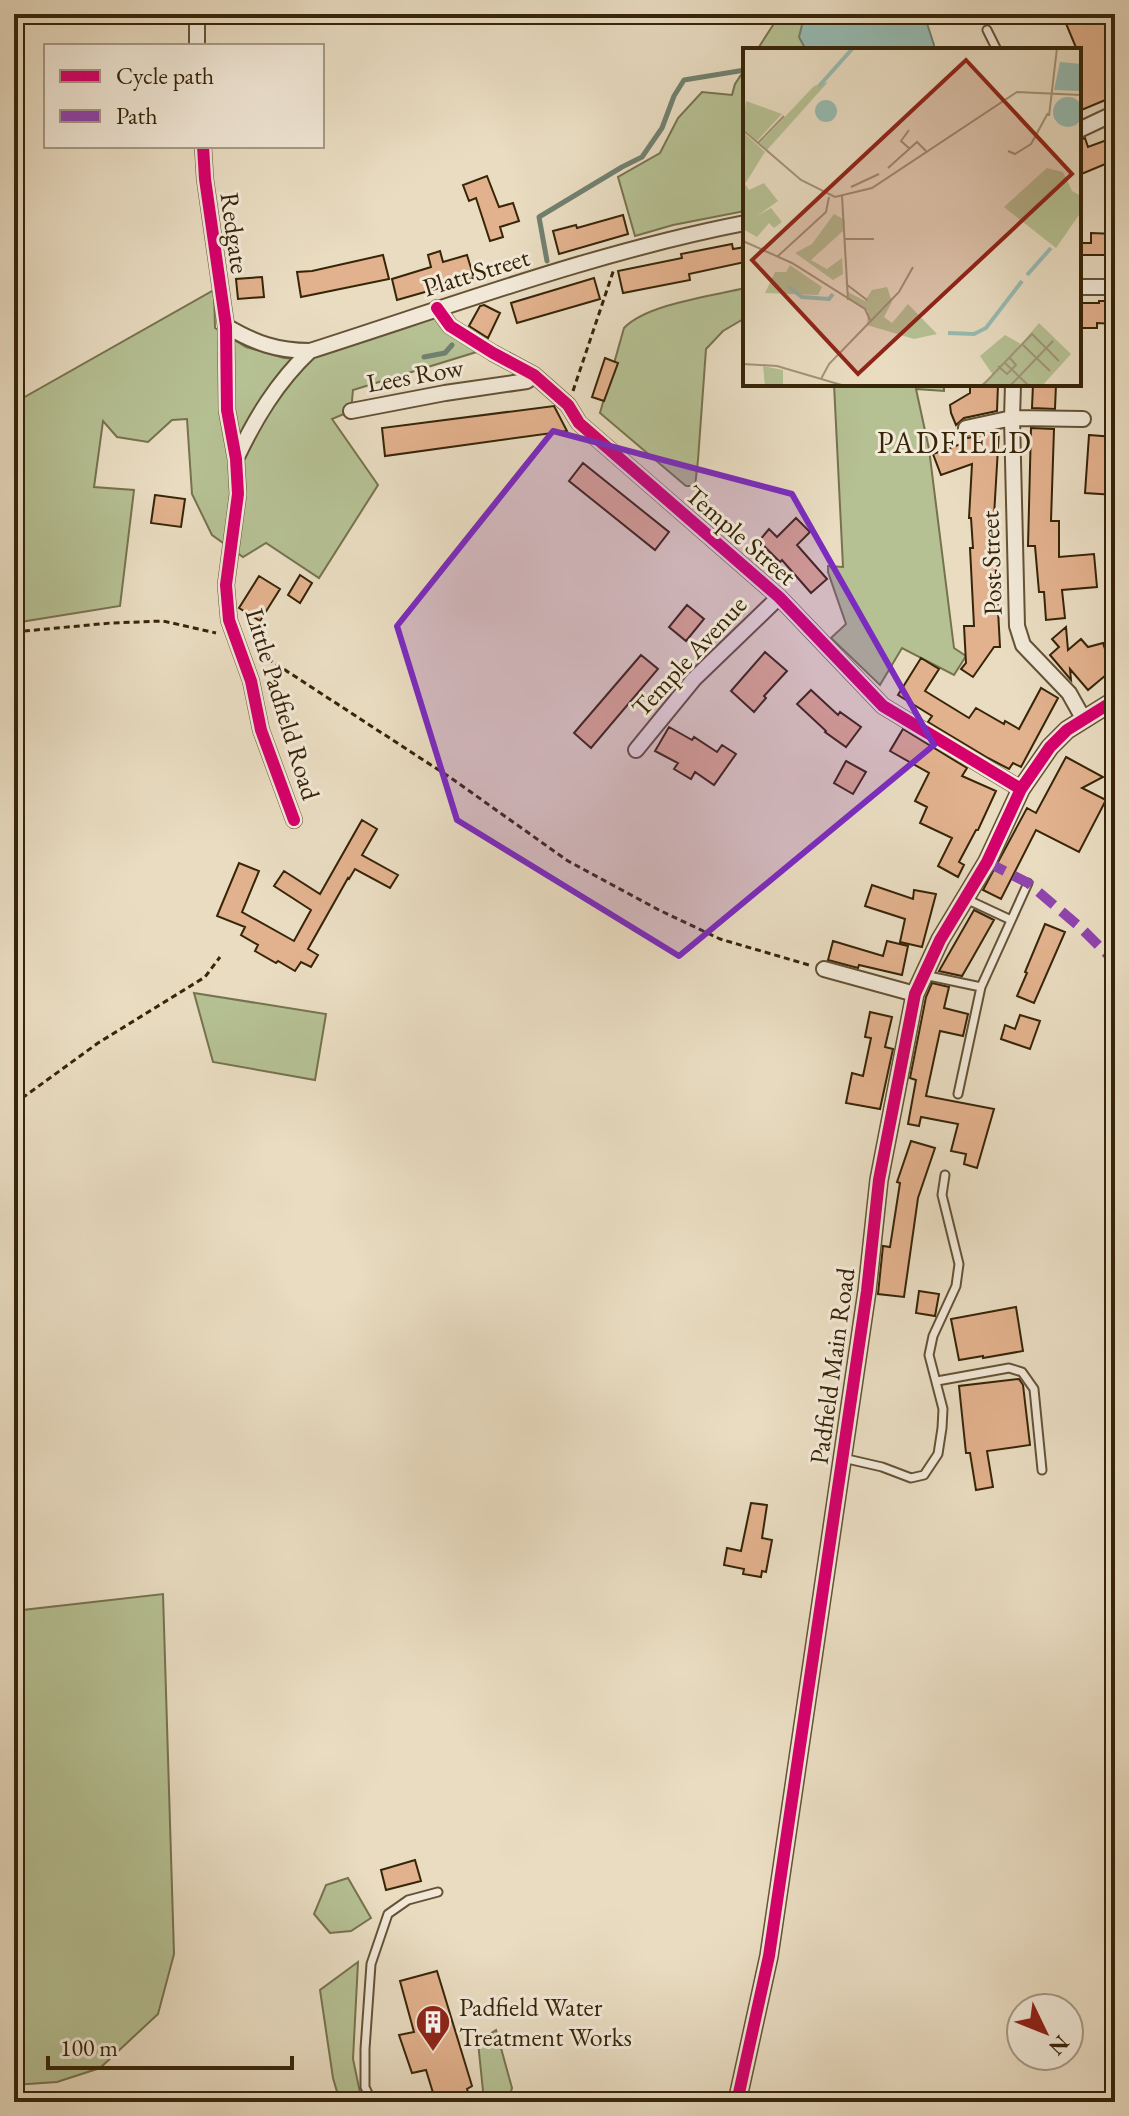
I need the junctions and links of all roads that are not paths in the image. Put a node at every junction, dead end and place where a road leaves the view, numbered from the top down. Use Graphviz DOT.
graph roads {
  1 [pos="197,14"];
  2 [pos="987,30"];
  3 [pos="197,44"];
  4 [pos="996,48"];
  5 [pos="1115,113"];
  6 [pos="1081,129"];
  7 [pos="203,148"];
  8 [pos="743,223"];
  9 [pos="1081,287"];
  10 [pos="1115,287"];
  11 [pos="437,308"];
  12 [pos="226,326"];
  13 [pos="310,351"];
  14 [pos="534,375"];
  15 [pos="1013,386"];
  16 [pos="351,411"];
  17 [pos="1012,418"];
  18 [pos="1083,419"];
  19 [pos="966,428"];
  20 [pos="236,459"];
  21 [pos="779,597"];
  22 [pos="1115,700"];
  23 [pos="1083,718"];
  24 [pos="636,750"];
  25 [pos="1021,789"];
  26 [pos="294,820"];
  27 [pos="1028,883"];
  28 [pos="965,899"];
  29 [pos="1011,920"];
  30 [pos="824,969"];
  31 [pos="924,974"];
  32 [pos="981,987"];
  33 [pos="915,994"];
  34 [pos="958,1094"];
  35 [pos="945,1175"];
  36 [pos="937,1381"];
  37 [pos="841,1458"];
  38 [pos="1042,1470"];
  39 [pos="438,1892"];
  40 [pos="372,2102"];
  41 [pos="737,2102"];
  1 -- 3 [label="street"];
  2 -- 4 [label="lane"];
  5 -- 6 [label="street"];
  7 -- 12 [label="street, Redgate"];
  8 -- 11 [label="street, Platt Street"];
  9 -- 10 [label="street"];
  11 -- 13 [label="street, Platt Street"];
  11 -- 14 [label="street, Temple Street"];
  12 -- 13 [label="street, Platt Street"];
  12 -- 20 [label="street, Little Padfield Road"];
  13 -- 20 [label="street, Little Padfield Road"];
  14 -- 16 [label="street, Lees Row"];
  14 -- 21 [label="street, Temple Street"];
  15 -- 17 [label="street, Post Street"];
  17 -- 18 [label="street"];
  17 -- 19 [label="street"];
  17 -- 23 [label="street, Post Street"];
  20 -- 26 [label="street, Little Padfield Road"];
  21 -- 24 [label="street, Temple Avenue"];
  21 -- 25 [label="street, Temple Street"];
  22 -- 23 [label="street, Padfield Main Road"];
  23 -- 25 [label="street, Padfield Main Road"];
  25 -- 28 [label="street, Padfield Main Road"];
  27 -- 29 [label="lane"];
  28 -- 29 [label="lane"];
  28 -- 31 [label="street, Padfield Main Road"];
  29 -- 32 [label="lane"];
  30 -- 33 [label="street"];
  31 -- 32 [label="lane"];
  31 -- 33 [label="street, Padfield Main Road"];
  32 -- 34 [label="lane"];
  33 -- 37 [label="street, Padfield Main Road"];
  35 -- 36 [label="lane"];
  36 -- 37 [label="lane"];
  36 -- 38 [label="lane"];
  37 -- 41 [label="street, Padfield Main Road"];
  39 -- 40 [label="lane"];
}
